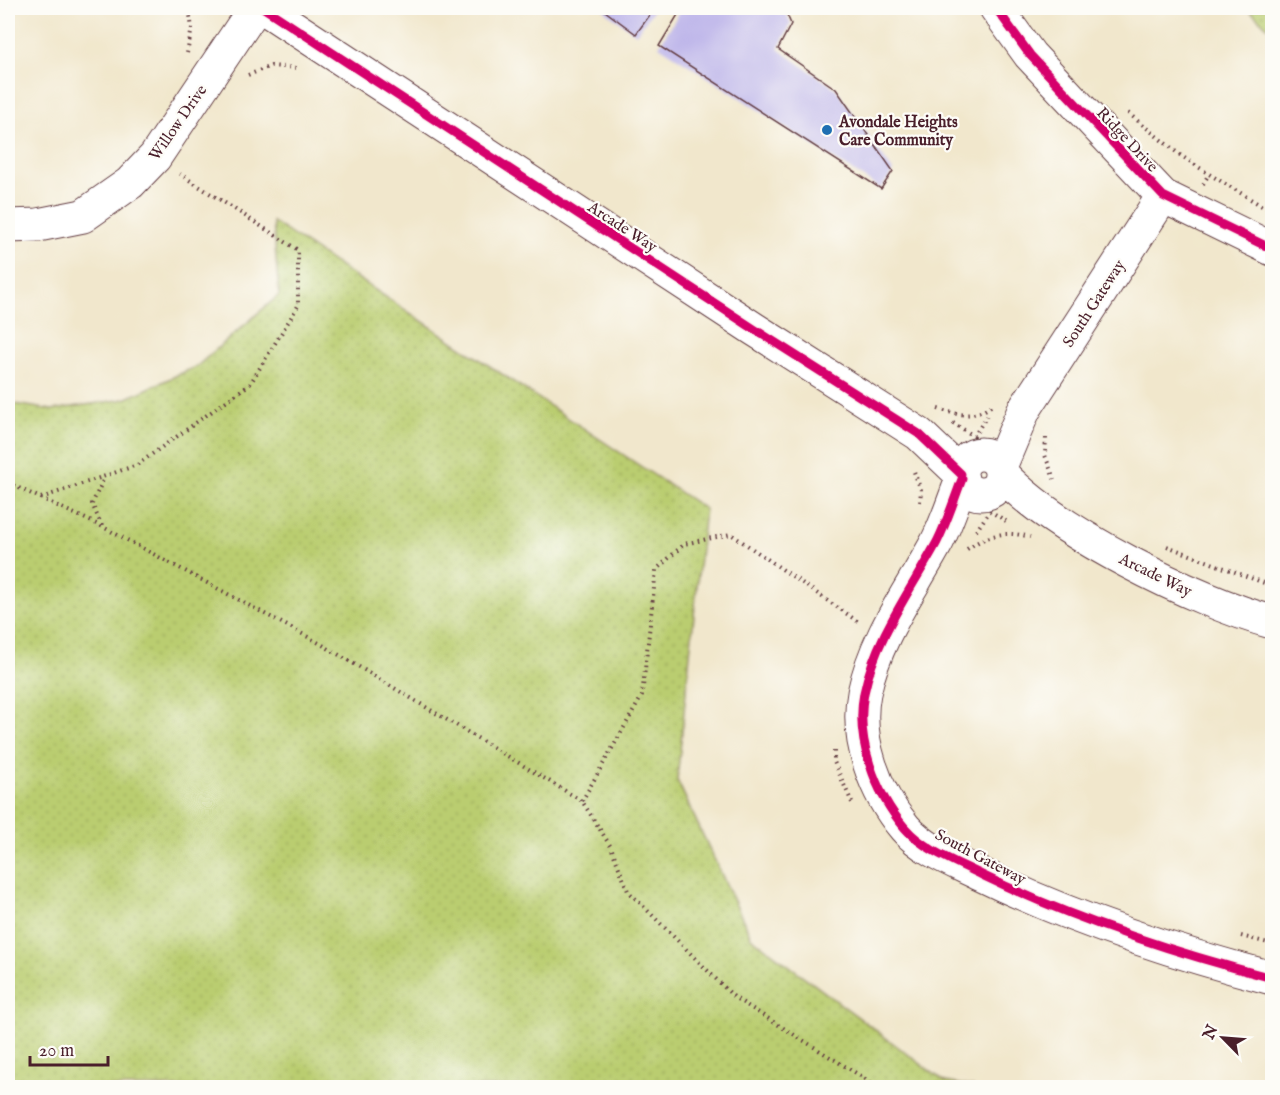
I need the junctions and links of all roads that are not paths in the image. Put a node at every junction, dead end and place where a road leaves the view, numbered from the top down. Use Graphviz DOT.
graph roads {
  1 [pos="255,8"];
  2 [pos="264,8"];
  3 [pos="996,8"];
  4 [pos="1163,196"];
  5 [pos="8,226"];
  6 [pos="1272,249"];
  7 [pos="983,477"];
  8 [pos="1272,622"];
  9 [pos="1272,978"];
  1 -- 5 [label="street, Willow Drive"];
  2 -- 7 [label="street, Arcade Way"];
  3 -- 4 [label="street, Ridge Drive"];
  4 -- 6 [label="street, Ridge Drive"];
  4 -- 7 [label="street, South Gateway"];
  7 -- 8 [label="street, Arcade Way"];
  7 -- 9 [label="street, South Gateway"];
}
